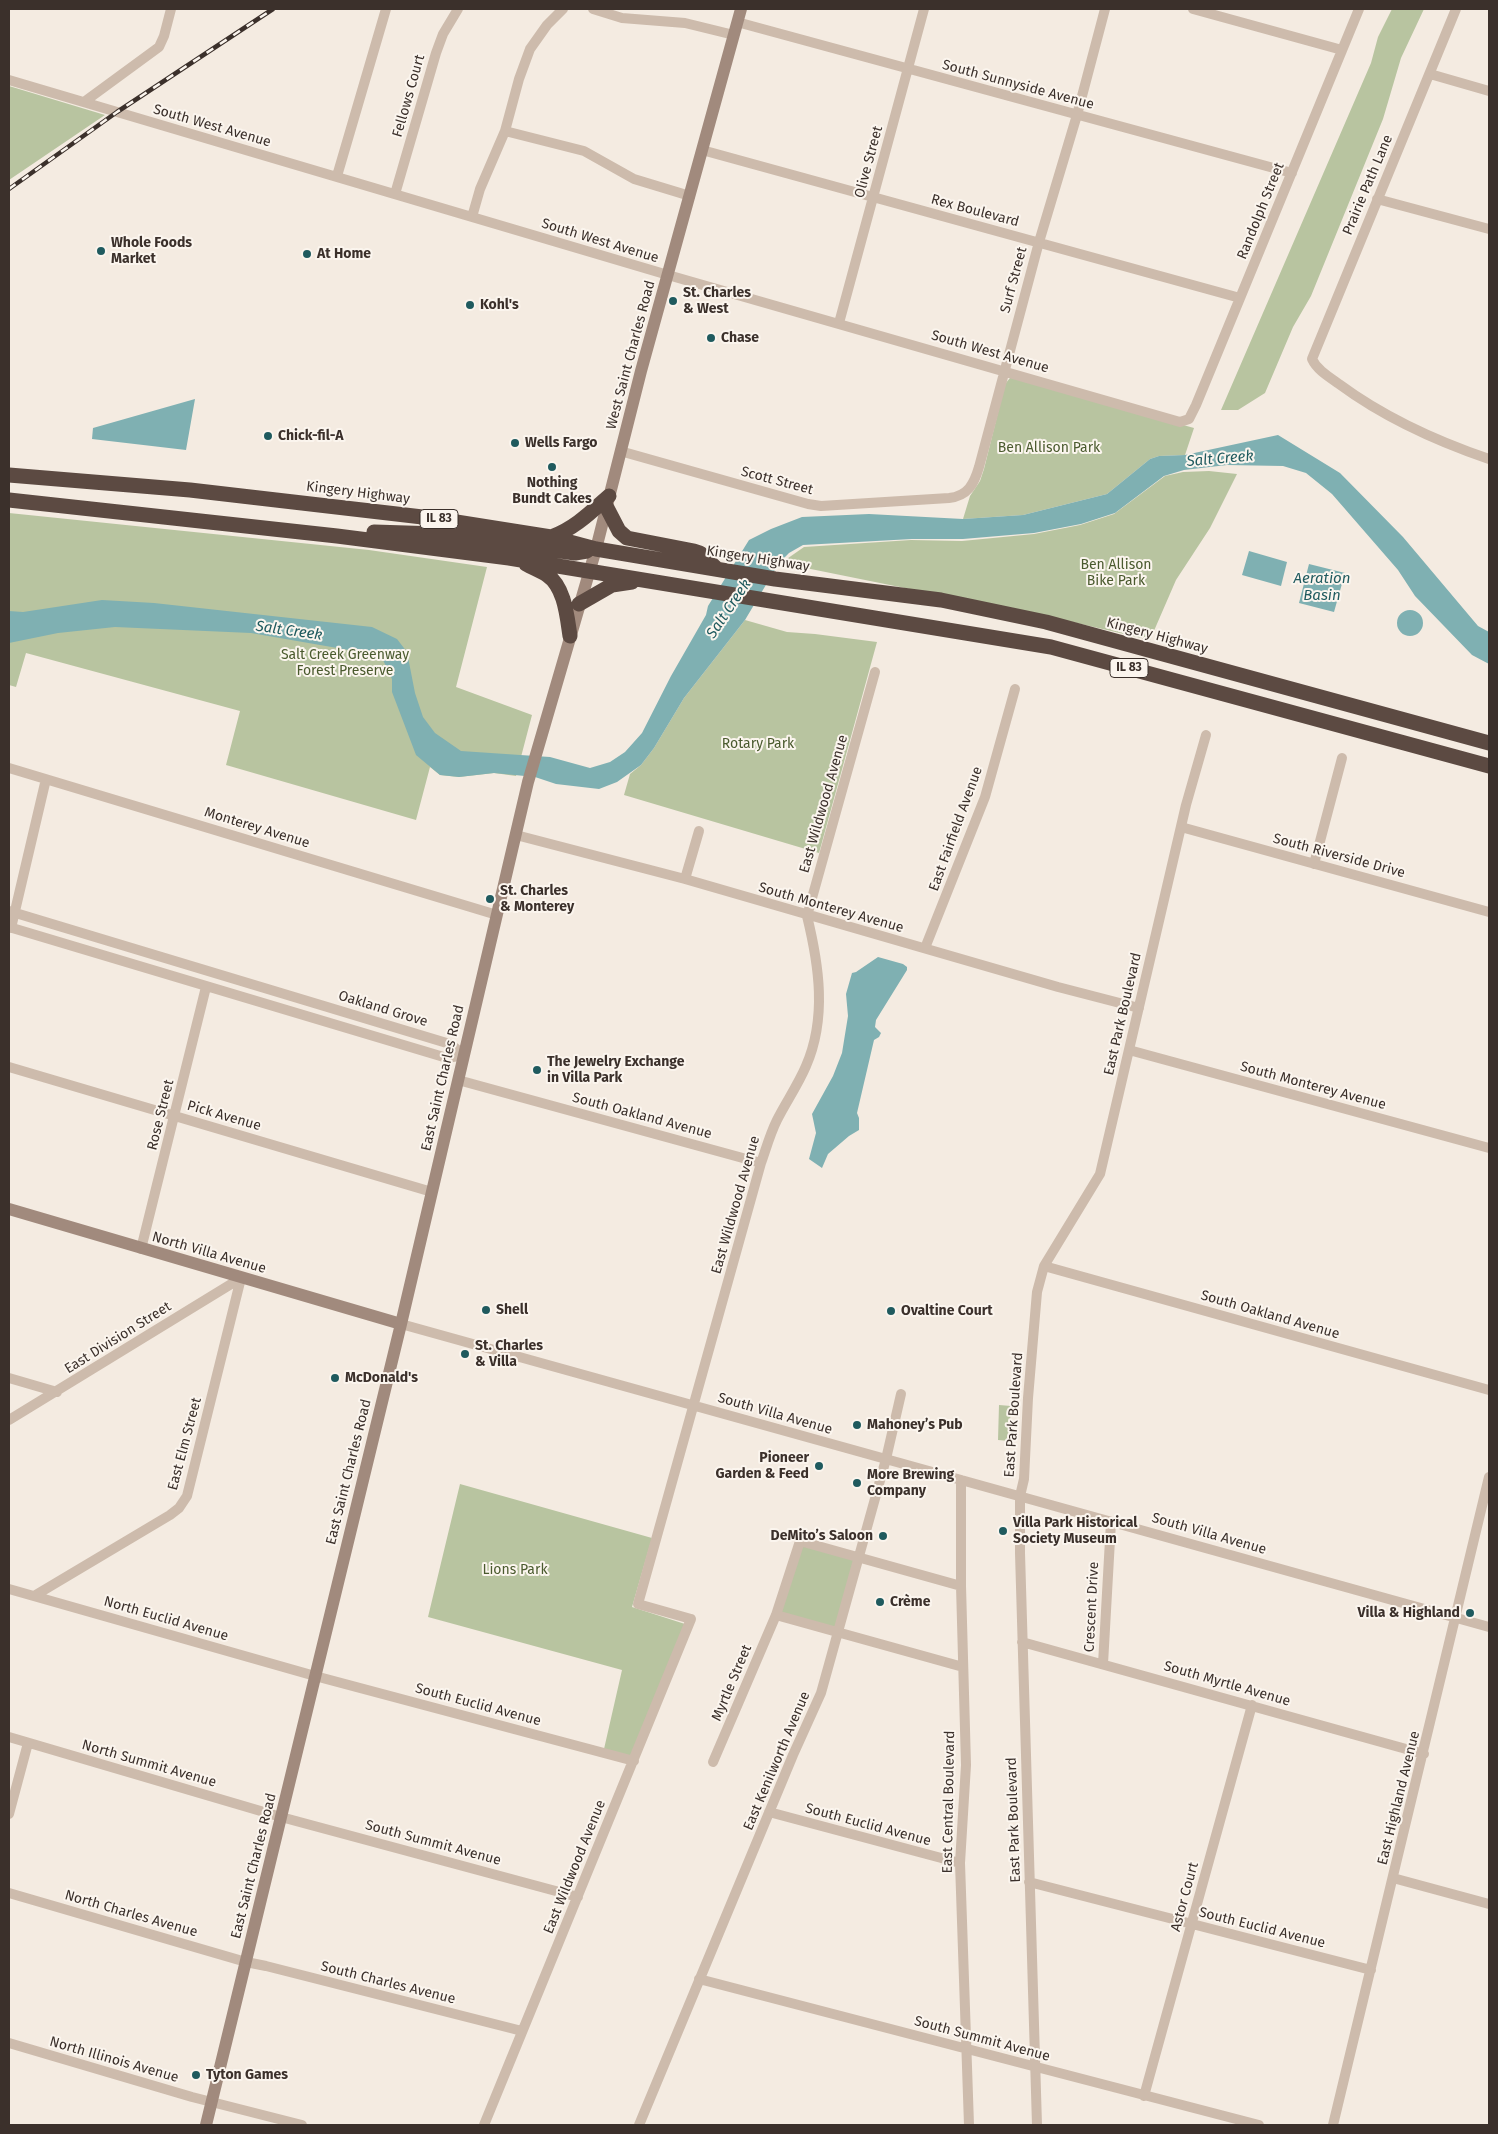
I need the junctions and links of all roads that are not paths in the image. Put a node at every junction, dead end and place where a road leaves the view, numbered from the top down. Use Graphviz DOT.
graph roads {
  1 [pos="171,9"];
  2 [pos="386,9"];
  3 [pos="458,9"];
  4 [pos="563,9"];
  5 [pos="593,9"];
  6 [pos="741,9"];
  7 [pos="924,9"];
  8 [pos="1105,9"];
  9 [pos="1192,9"];
  10 [pos="1359,9"];
  11 [pos="1456,9"];
  12 [pos="736,28"];
  13 [pos="1342,50"];
  14 [pos="908,69"];
  15 [pos="1430,74"];
  16 [pos="9,80"];
  17 [pos="1489,91"];
  18 [pos="84,102"];
  19 [pos="1076,115"];
  20 [pos="505,131"];
  21 [pos="702,150"];
  22 [pos="1292,173"];
  23 [pos="337,176"];
  24 [pos="395,194"];
  25 [pos="690,196"];
  26 [pos="873,197"];
  27 [pos="1377,199"];
  28 [pos="472,217"];
  29 [pos="1489,229"];
  30 [pos="1039,242"];
  31 [pos="668,276"];
  32 [pos="1240,298"];
  33 [pos="839,323"];
  34 [pos="1004,370"];
  35 [pos="1186,421"];
  36 [pos="620,451"];
  37 [pos="1489,459"];
  38 [pos="9,475"];
  39 [pos="961,496"];
  40 [pos="9,500"];
  41 [pos="608,501"];
  42 [pos="337,536"];
  43 [pos="551,537"];
  44 [pos="596,549"];
  45 [pos="516,559"];
  46 [pos="589,570"];
  47 [pos="722,570"];
  48 [pos="647,580"];
  49 [pos="579,604"];
  50 [pos="570,636"];
  51 [pos="875,672"];
  52 [pos="1015,689"];
  53 [pos="1206,735"];
  54 [pos="540,738"];
  55 [pos="1489,744"];
  56 [pos="1342,758"];
  57 [pos="1489,766"];
  58 [pos="9,768"];
  59 [pos="46,779"];
  60 [pos="1181,827"];
  61 [pos="699,831"];
  62 [pos="516,835"];
  63 [pos="1314,864"];
  64 [pos="685,879"];
  65 [pos="12,912"];
  66 [pos="1489,912"];
  67 [pos="497,915"];
  68 [pos="806,916"];
  69 [pos="10,928"];
  70 [pos="925,948"];
  71 [pos="206,987"];
  72 [pos="1139,1008"];
  73 [pos="1129,1050"];
  74 [pos="464,1055"];
  75 [pos="9,1067"];
  76 [pos="458,1080"];
  77 [pos="175,1116"];
  78 [pos="1489,1148"];
  79 [pos="761,1163"];
  80 [pos="432,1192"];
  81 [pos="9,1209"];
  82 [pos="140,1249"];
  83 [pos="1044,1266"];
  84 [pos="241,1278"];
  85 [pos="401,1324"];
  86 [pos="9,1378"];
  87 [pos="1489,1390"];
  88 [pos="57,1392"];
  89 [pos="901,1394"];
  90 [pos="694,1405"];
  91 [pos="9,1420"];
  92 [pos="886,1459"];
  93 [pos="1489,1477"];
  94 [pos="961,1480"];
  95 [pos="1020,1496"];
  96 [pos="1111,1522"];
  97 [pos="859,1558"];
  98 [pos="961,1586"];
  99 [pos="9,1589"];
  100 [pos="34,1596"];
  101 [pos="776,1615"];
  102 [pos="1456,1618"];
  103 [pos="1489,1627"];
  104 [pos="838,1632"];
  105 [pos="1022,1642"];
  106 [pos="1103,1664"];
  107 [pos="963,1667"];
  108 [pos="316,1676"];
  109 [pos="1252,1706"];
  110 [pos="9,1737"];
  111 [pos="28,1743"];
  112 [pos="1424,1754"];
  113 [pos="634,1761"];
  114 [pos="713,1762"];
  115 [pos="770,1812"];
  116 [pos="9,1814"];
  117 [pos="281,1816"];
  118 [pos="960,1863"];
  119 [pos="1393,1878"];
  120 [pos="1029,1882"];
  121 [pos="9,1893"];
  122 [pos="578,1896"];
  123 [pos="1489,1904"];
  124 [pos="1192,1924"];
  125 [pos="246,1962"];
  126 [pos="1371,1970"];
  127 [pos="699,1980"];
  128 [pos="522,2032"];
  129 [pos="9,2043"];
  130 [pos="967,2050"];
  131 [pos="1035,2067"];
  132 [pos="1144,2096"];
  133 [pos="212,2102"];
  134 [pos="206,2125"];
  135 [pos="302,2125"];
  136 [pos="484,2125"];
  137 [pos="639,2125"];
  138 [pos="969,2125"];
  139 [pos="1036,2125"];
  140 [pos="1259,2125"];
  141 [pos="1333,2125"];
  1 -- 18 [label="street"];
  2 -- 23 [label="street"];
  3 -- 24 [label="street, Fellows Court"];
  4 -- 20 [label="street"];
  5 -- 12 [label="street, South Sunnyside Avenue"];
  6 -- 12 [label="main road, West Saint Charles Road"];
  7 -- 14 [label="street, Olive Street"];
  8 -- 19 [label="street, Surf Street"];
  9 -- 13 [label="street"];
  10 -- 13 [label="street, Randolph Street"];
  11 -- 15 [label="street, Prairie Path Lane"];
  12 -- 14 [label="street, South Sunnyside Avenue"];
  12 -- 21 [label="main road, West Saint Charles Road"];
  13 -- 22 [label="street, Randolph Street"];
  14 -- 19 [label="street, South Sunnyside Avenue"];
  14 -- 26 [label="street, Olive Street"];
  15 -- 17 [label="street"];
  15 -- 27 [label="street, Prairie Path Lane"];
  16 -- 18 [label="street, South West Avenue"];
  18 -- 23 [label="street, South West Avenue"];
  19 -- 22 [label="street, South Sunnyside Avenue"];
  19 -- 30 [label="street, Surf Street"];
  20 -- 25 [label="street"];
  20 -- 28 [label="street"];
  21 -- 25 [label="main road, West Saint Charles Road"];
  21 -- 26 [label="street, Rex Boulevard"];
  22 -- 32 [label="street, Randolph Street"];
  23 -- 24 [label="street, South West Avenue"];
  24 -- 28 [label="street, South West Avenue"];
  25 -- 31 [label="main road, West Saint Charles Road"];
  26 -- 30 [label="street, Rex Boulevard"];
  26 -- 33 [label="street, Olive Street"];
  27 -- 29 [label="street"];
  27 -- 37 [label="street, Prairie Path Lane"];
  28 -- 31 [label="street, South West Avenue"];
  30 -- 32 [label="street, Rex Boulevard"];
  30 -- 34 [label="street, Surf Street"];
  31 -- 33 [label="street, South West Avenue"];
  31 -- 36 [label="main road, West Saint Charles Road"];
  32 -- 35 [label="street, Randolph Street"];
  33 -- 34 [label="street, South West Avenue"];
  34 -- 35 [label="street, South West Avenue"];
  34 -- 39 [label="street, Surf Street"];
  36 -- 39 [label="street, Scott Street"];
  36 -- 41 [label="main road, West Saint Charles Road"];
  38 -- 43 [label="highway, Kingery Highway / IL 83"];
  40 -- 42 [label="highway, IL 83"];
  41 -- 43 [label="highway"];
  41 -- 44 [label="main road, West Saint Charles Road"];
  41 -- 47 [label="highway"];
  42 -- 44 [label="highway"];
  42 -- 45 [label="highway, IL 83"];
  43 -- 44 [label="highway, Kingery Highway / IL 83"];
  44 -- 46 [label="main road, West Saint Charles Road"];
  44 -- 47 [label="highway, Kingery Highway / IL 83"];
  45 -- 46 [label="highway, IL 83"];
  45 -- 50 [label="highway"];
  46 -- 48 [label="highway, IL 83"];
  46 -- 49 [label="main road, West Saint Charles Road"];
  47 -- 55 [label="highway, Kingery Highway / IL 83"];
  48 -- 49 [label="highway"];
  48 -- 57 [label="highway, IL 83"];
  49 -- 50 [label="main road, West Saint Charles Road"];
  50 -- 54 [label="main road, West Saint Charles Road"];
  51 -- 68 [label="street, East Wildwood Avenue"];
  52 -- 70 [label="street, East Fairfield Avenue"];
  53 -- 60 [label="street, East Park Boulevard"];
  54 -- 62 [label="main road, East Saint Charles Road"];
  56 -- 63 [label="street"];
  58 -- 59 [label="street, Monterey Avenue"];
  59 -- 65 [label="street"];
  59 -- 67 [label="street, Monterey Avenue"];
  60 -- 63 [label="street, South Riverside Drive"];
  60 -- 72 [label="street, East Park Boulevard"];
  61 -- 64 [label="street"];
  62 -- 64 [label="street, South Monterey Avenue"];
  62 -- 67 [label="main road, East Saint Charles Road"];
  63 -- 66 [label="street, South Riverside Drive"];
  64 -- 68 [label="street, South Monterey Avenue"];
  65 -- 69 [label="street"];
  65 -- 74 [label="street, Oakland Grove"];
  67 -- 74 [label="main road, East Saint Charles Road"];
  68 -- 70 [label="street, South Monterey Avenue"];
  68 -- 79 [label="street, East Wildwood Avenue"];
  69 -- 71 [label="street, Oakland Grove"];
  70 -- 72 [label="street, South Monterey Avenue"];
  71 -- 74 [label="street, Oakland Grove"];
  71 -- 77 [label="street, Rose Street"];
  72 -- 73 [label="street, East Park Boulevard"];
  73 -- 78 [label="street, South Monterey Avenue"];
  73 -- 83 [label="street, East Park Boulevard"];
  74 -- 76 [label="main road, East Saint Charles Road"];
  75 -- 77 [label="street, Pick Avenue"];
  76 -- 79 [label="street, South Oakland Avenue"];
  76 -- 80 [label="main road, East Saint Charles Road"];
  77 -- 80 [label="street, Pick Avenue"];
  77 -- 82 [label="street, Rose Street"];
  79 -- 90 [label="street, East Wildwood Avenue"];
  80 -- 85 [label="main road, East Saint Charles Road"];
  81 -- 82 [label="main road, North Villa Avenue"];
  82 -- 84 [label="main road, North Villa Avenue"];
  83 -- 87 [label="street, South Oakland Avenue"];
  83 -- 95 [label="street, East Park Boulevard"];
  84 -- 85 [label="main road, North Villa Avenue"];
  84 -- 88 [label="street, East Division Street"];
  84 -- 100 [label="street, East Elm Street"];
  85 -- 90 [label="street, South Villa Avenue"];
  85 -- 108 [label="main road, East Saint Charles Road"];
  86 -- 88 [label="street"];
  88 -- 91 [label="street, East Division Street"];
  89 -- 92 [label="street, East Kenilworth Avenue"];
  90 -- 92 [label="street, South Villa Avenue"];
  90 -- 113 [label="street, East Wildwood Avenue"];
  92 -- 94 [label="street, South Villa Avenue"];
  92 -- 97 [label="street, East Kenilworth Avenue"];
  93 -- 102 [label="street, East Highland Avenue"];
  94 -- 95 [label="street, South Villa Avenue"];
  94 -- 98 [label="street, East Central Boulevard"];
  95 -- 96 [label="street, South Villa Avenue"];
  95 -- 105 [label="street, East Park Boulevard"];
  96 -- 102 [label="street, South Villa Avenue"];
  96 -- 106 [label="street, Crescent Drive"];
  97 -- 98 [label="street"];
  97 -- 101 [label="street, Myrtle Street"];
  97 -- 104 [label="street, East Kenilworth Avenue"];
  98 -- 107 [label="street, East Central Boulevard"];
  99 -- 100 [label="street, North Euclid Avenue"];
  100 -- 108 [label="street, North Euclid Avenue"];
  101 -- 104 [label="street"];
  101 -- 114 [label="street, Myrtle Street"];
  102 -- 103 [label="street, South Villa Avenue"];
  102 -- 112 [label="street, East Highland Avenue"];
  104 -- 107 [label="street"];
  104 -- 115 [label="street, East Kenilworth Avenue"];
  105 -- 106 [label="street, South Myrtle Avenue"];
  105 -- 120 [label="street, East Park Boulevard"];
  106 -- 109 [label="street, South Myrtle Avenue"];
  107 -- 118 [label="street, East Central Boulevard"];
  108 -- 113 [label="street, South Euclid Avenue"];
  108 -- 117 [label="main road, East Saint Charles Road"];
  109 -- 112 [label="street, South Myrtle Avenue"];
  109 -- 124 [label="street, Astor Court"];
  110 -- 111 [label="street, North Summit Avenue"];
  111 -- 116 [label="street"];
  111 -- 117 [label="street, North Summit Avenue"];
  112 -- 119 [label="street, East Highland Avenue"];
  113 -- 122 [label="street, East Wildwood Avenue"];
  115 -- 118 [label="street, South Euclid Avenue"];
  115 -- 127 [label="street, East Kenilworth Avenue"];
  117 -- 122 [label="street, South Summit Avenue"];
  117 -- 125 [label="main road, East Saint Charles Road"];
  118 -- 130 [label="street, East Central Boulevard"];
  119 -- 123 [label="street"];
  119 -- 126 [label="street, East Highland Avenue"];
  120 -- 124 [label="street, South Euclid Avenue"];
  120 -- 131 [label="street, East Park Boulevard"];
  121 -- 125 [label="street, North Charles Avenue"];
  122 -- 128 [label="street, East Wildwood Avenue"];
  124 -- 126 [label="street, South Euclid Avenue"];
  124 -- 132 [label="street, Astor Court"];
  125 -- 128 [label="street, South Charles Avenue"];
  125 -- 133 [label="main road, East Saint Charles Road"];
  126 -- 141 [label="street, East Highland Avenue"];
  127 -- 130 [label="street, South Summit Avenue"];
  127 -- 137 [label="street, East Kenilworth Avenue"];
  128 -- 136 [label="street, East Wildwood Avenue"];
  129 -- 133 [label="street, North Illinois Avenue"];
  130 -- 131 [label="street, South Summit Avenue"];
  130 -- 138 [label="street, East Central Boulevard"];
  131 -- 132 [label="street, South Summit Avenue"];
  131 -- 139 [label="street, East Park Boulevard"];
  132 -- 140 [label="street, South Summit Avenue"];
  133 -- 134 [label="main road, East Saint Charles Road"];
  133 -- 135 [label="street, North Illinois Avenue"];
}
